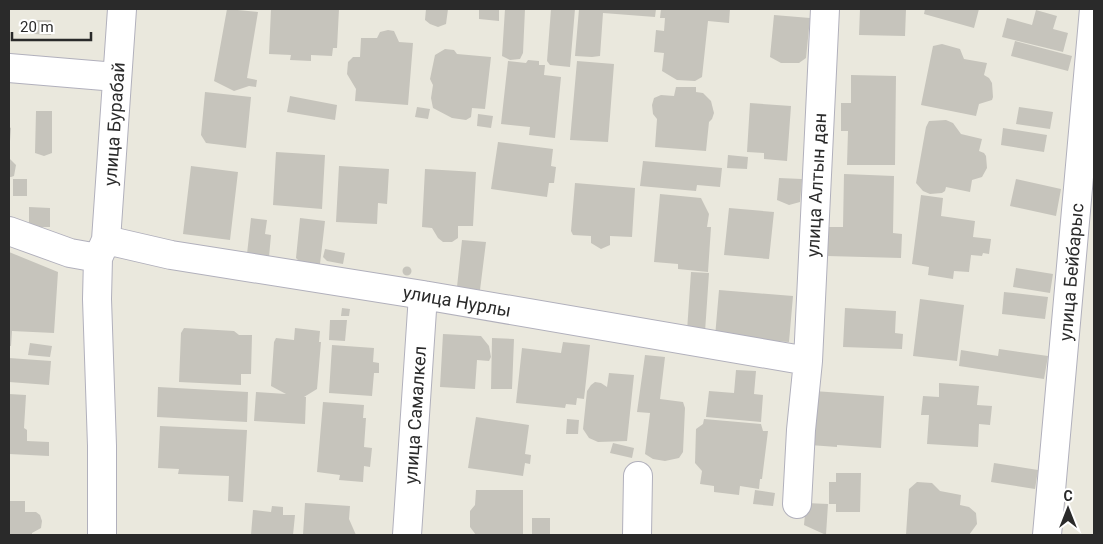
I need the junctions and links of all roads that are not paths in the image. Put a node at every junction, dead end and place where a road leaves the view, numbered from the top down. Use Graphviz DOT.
graph roads {
  1 [pos="122,9"];
  2 [pos="825,9"];
  3 [pos="1094,9"];
  4 [pos="9,68"];
  5 [pos="116,77"];
  6 [pos="9,231"];
  7 [pos="102,249"];
  8 [pos="423,295"];
  9 [pos="808,361"];
  10 [pos="638,476"];
  11 [pos="796,504"];
  12 [pos="102,535"];
  13 [pos="407,535"];
  14 [pos="637,535"];
  15 [pos="1047,535"];
  1 -- 5 [label="street, улица Бурабай"];
  2 -- 9 [label="street, улица Алтын дан"];
  3 -- 15 [label="street, улица Бейбарыс"];
  4 -- 5 [label="street"];
  5 -- 7 [label="street, улица Бурабай"];
  6 -- 7 [label="street, улица Нурлы"];
  7 -- 8 [label="street, улица Нурлы"];
  7 -- 12 [label="street, улица Бурабай"];
  8 -- 9 [label="street, улица Нурлы"];
  8 -- 13 [label="street, улица Самалкел"];
  9 -- 11 [label="street, улица Алтын дан"];
  10 -- 14 [label="street"];
}
